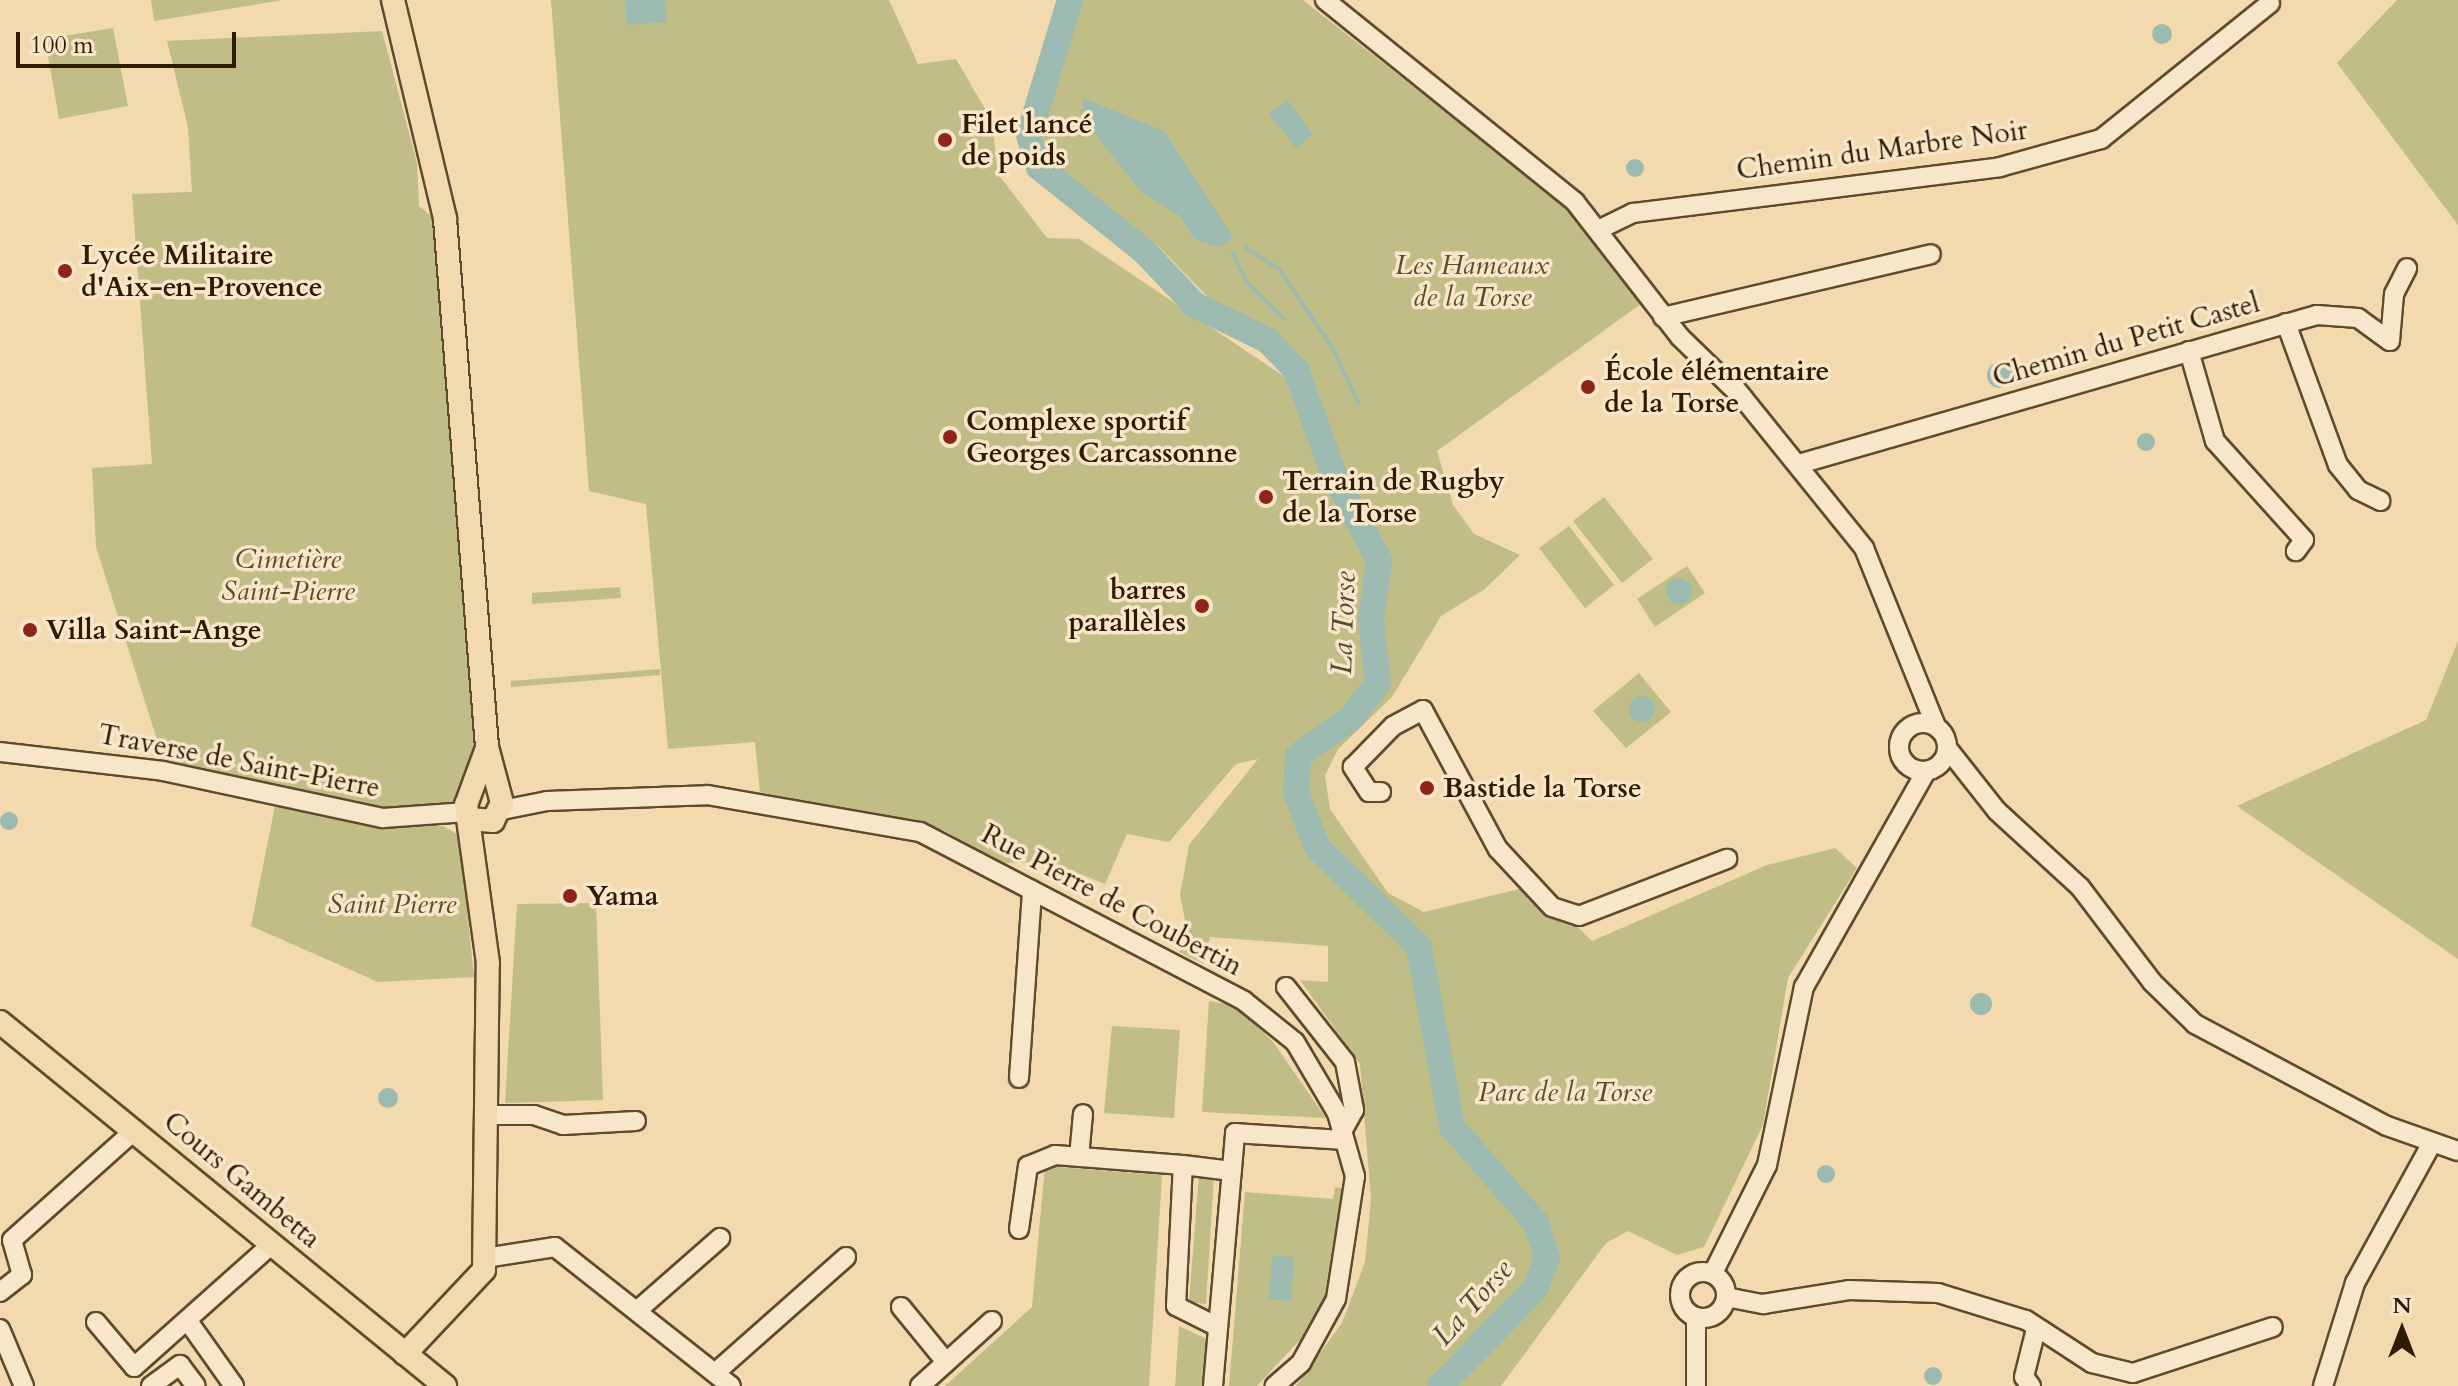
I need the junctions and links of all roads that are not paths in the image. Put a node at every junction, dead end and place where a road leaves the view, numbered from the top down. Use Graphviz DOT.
graph roads {
  1 [pos="393,0"];
  2 [pos="1325,0"];
  3 [pos="2270,3"];
  4 [pos="1600,229"];
  5 [pos="1931,254"];
  6 [pos="2407,268"];
  7 [pos="1668,313"];
  8 [pos="2286,323"];
  9 [pos="2189,351"];
  10 [pos="1799,464"];
  11 [pos="2381,501"];
  12 [pos="2296,551"];
  13 [pos="1918,678"];
  14 [pos="1911,726"];
  15 [pos="1936,726"];
  16 [pos="1948,749"];
  17 [pos="0,752"];
  18 [pos="1924,768"];
  19 [pos="1973,778"];
  20 [pos="1381,792"];
  21 [pos="489,806"];
  22 [pos="1727,859"];
  23 [pos="1032,890"];
  24 [pos="1286,987"];
  25 [pos="0,1022"];
  26 [pos="1019,1078"];
  27 [pos="1083,1114"];
  28 [pos="484,1115"];
  29 [pos="636,1121"];
  30 [pos="135,1130"];
  31 [pos="1343,1136"];
  32 [pos="2432,1143"];
  33 [pos="2458,1151"];
  34 [pos="1079,1157"];
  35 [pos="1183,1165"];
  36 [pos="1232,1171"];
  37 [pos="1019,1229"];
  38 [pos="720,1238"];
  39 [pos="273,1243"];
  40 [pos="846,1257"];
  41 [pos="485,1258"];
  42 [pos="1713,1273"];
  43 [pos="0,1292"];
  44 [pos="1726,1297"];
  45 [pos="901,1307"];
  46 [pos="639,1309"];
  47 [pos="1696,1317"];
  48 [pos="992,1321"];
  49 [pos="96,1322"];
  50 [pos="190,1324"];
  51 [pos="1218,1327"];
  52 [pos="2273,1327"];
  53 [pos="0,1329"];
  54 [pos="2036,1329"];
  55 [pos="405,1354"];
  56 [pos="946,1362"];
  57 [pos="2146,1380"];
  58 [pos="721,1381"];
  59 [pos="24,1386"];
  60 [pos="151,1386"];
  61 [pos="196,1386"];
  62 [pos="234,1386"];
  63 [pos="445,1386"];
  64 [pos="920,1386"];
  65 [pos="1213,1386"];
  66 [pos="1275,1386"];
  67 [pos="1696,1386"];
  68 [pos="2031,1386"];
  69 [pos="2323,1386"];
  1 -- 21 [label="main road"];
  2 -- 4 [label="street"];
  3 -- 4 [label="street, Chemin du Marbre Noir"];
  4 -- 7 [label="street"];
  5 -- 7 [label="street"];
  6 -- 8 [label="street, Chemin du Petit Castel"];
  7 -- 10 [label="street"];
  8 -- 9 [label="street, Chemin du Petit Castel"];
  8 -- 11 [label="street"];
  9 -- 10 [label="street, Chemin du Petit Castel"];
  9 -- 12 [label="street"];
  10 -- 13 [label="street"];
  13 -- 14 [label="street"];
  13 -- 15 [label="street"];
  14 -- 15 [label="street"];
  14 -- 18 [label="street"];
  15 -- 16 [label="street"];
  16 -- 18 [label="street"];
  16 -- 19 [label="street"];
  17 -- 21 [label="street, Traverse de Saint-Pierre"];
  18 -- 19 [label="street"];
  18 -- 42 [label="street"];
  19 -- 32 [label="street"];
  20 -- 22 [label="street"];
  21 -- 23 [label="street, Rue Pierre de Coubertin"];
  21 -- 28 [label="main road"];
  23 -- 26 [label="street"];
  23 -- 31 [label="street, Rue Pierre de Coubertin"];
  24 -- 31 [label="street"];
  25 -- 30 [label="main road, Cours Gambetta"];
  27 -- 34 [label="street"];
  28 -- 29 [label="street"];
  28 -- 41 [label="main road"];
  30 -- 39 [label="main road, Cours Gambetta"];
  30 -- 43 [label="street"];
  31 -- 36 [label="street"];
  31 -- 66 [label="street, Rue Pierre de Coubertin"];
  32 -- 33 [label="street"];
  32 -- 69 [label="street"];
  34 -- 35 [label="street"];
  34 -- 37 [label="street"];
  35 -- 36 [label="street"];
  35 -- 51 [label="street"];
  36 -- 51 [label="street"];
  38 -- 46 [label="street"];
  39 -- 50 [label="street"];
  39 -- 55 [label="main road, Cours Gambetta"];
  40 -- 58 [label="street"];
  41 -- 46 [label="street"];
  41 -- 55 [label="main road"];
  42 -- 44 [label="street"];
  42 -- 47 [label="street"];
  44 -- 47 [label="street"];
  44 -- 54 [label="street"];
  45 -- 56 [label="street"];
  46 -- 58 [label="street"];
  47 -- 67 [label="street"];
  48 -- 56 [label="street"];
  49 -- 50 [label="street"];
  50 -- 62 [label="street"];
  51 -- 65 [label="street"];
  52 -- 57 [label="street"];
  53 -- 59 [label="street"];
  54 -- 57 [label="street"];
  54 -- 68 [label="street"];
  55 -- 63 [label="main road, Cours Gambetta"];
  56 -- 64 [label="street"];
  60 -- 61 [label="street"];
}
